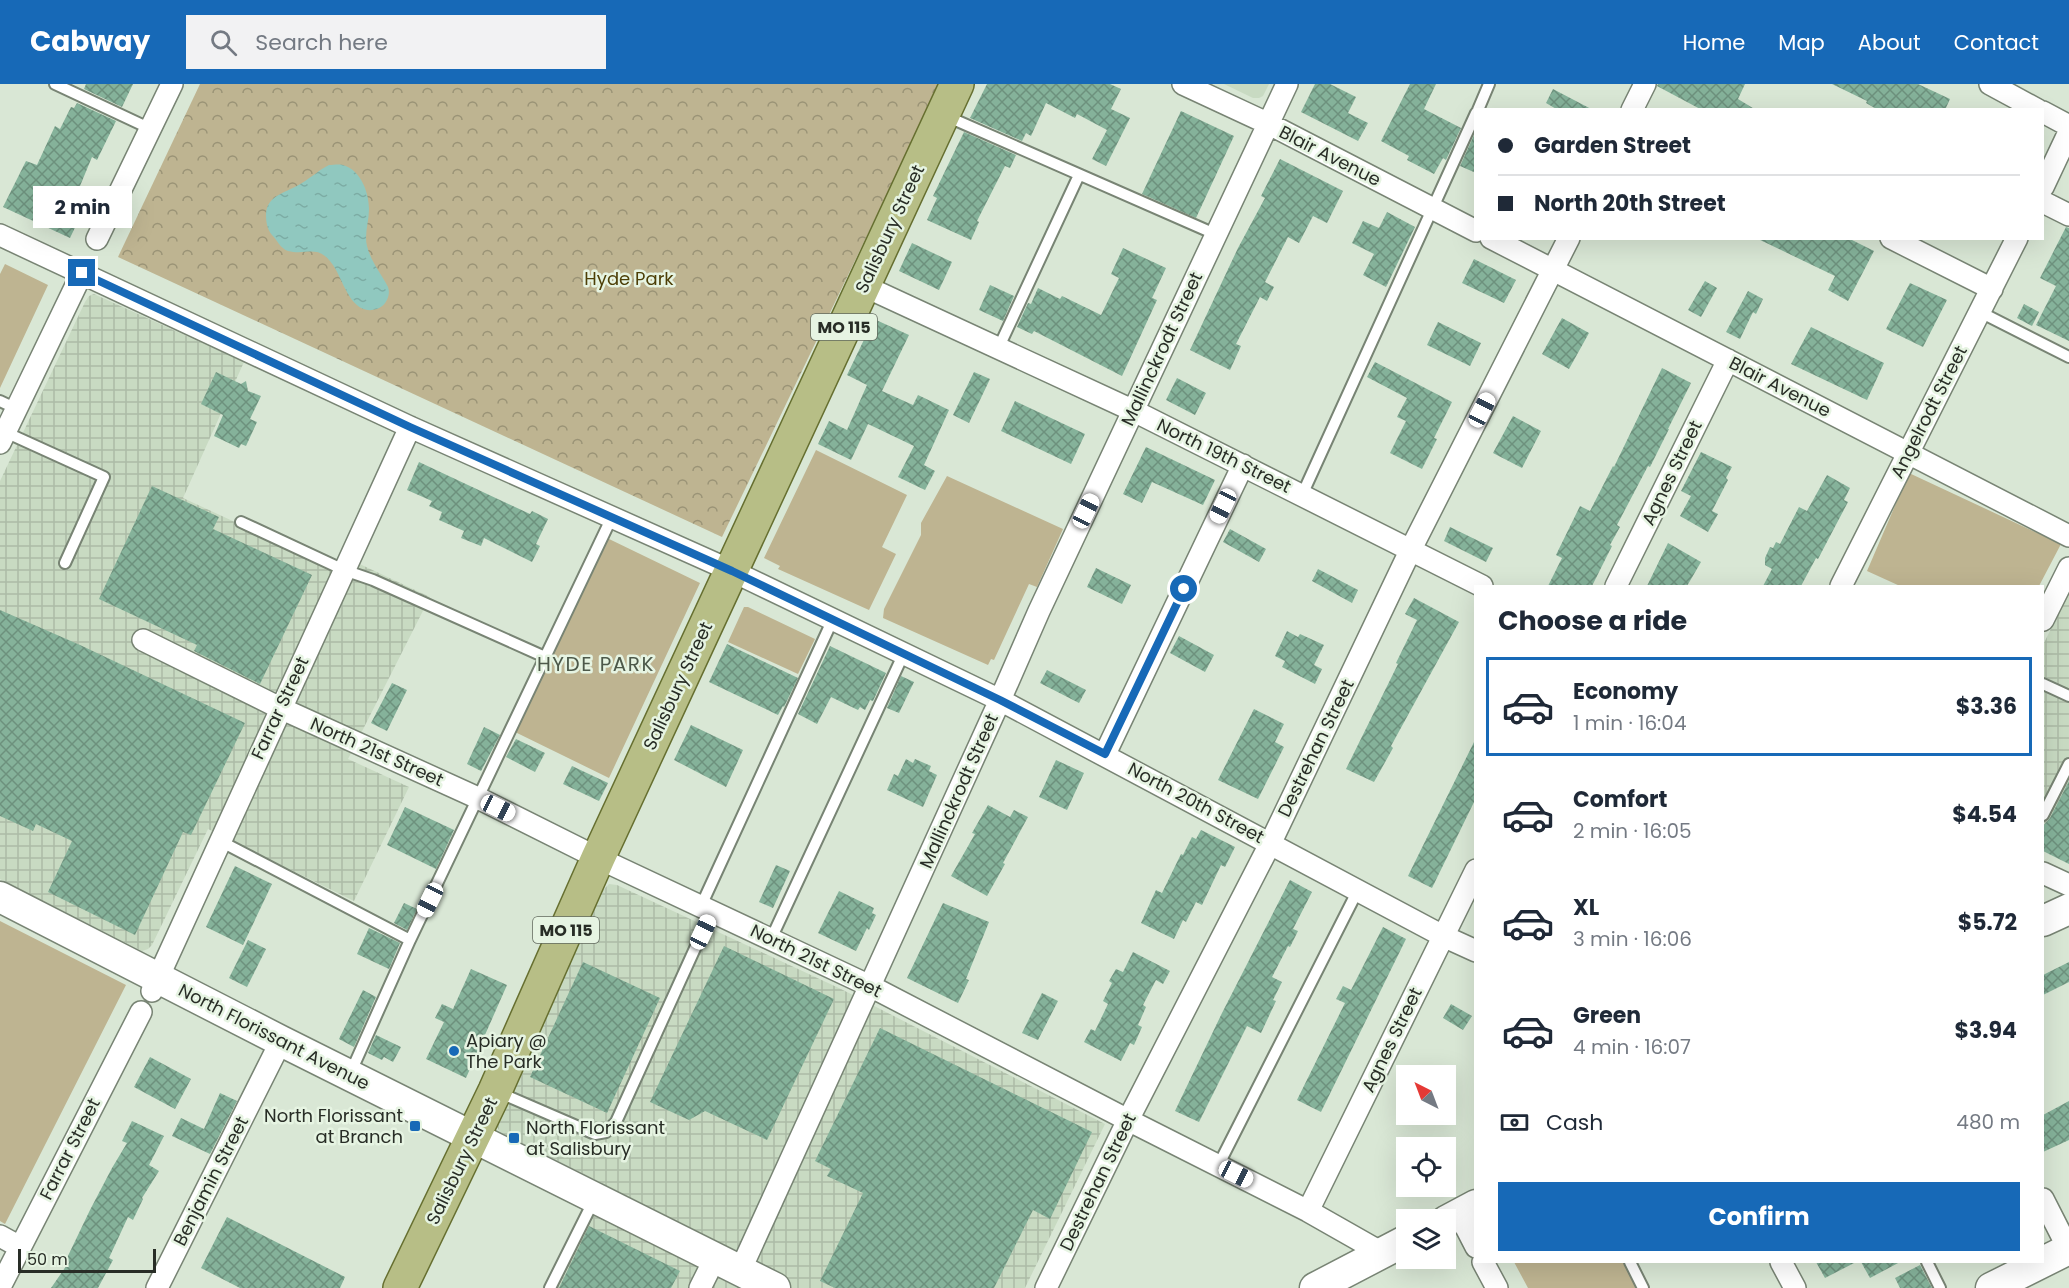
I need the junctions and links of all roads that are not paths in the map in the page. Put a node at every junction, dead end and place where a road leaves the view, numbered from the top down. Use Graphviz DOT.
graph roads {
  1 [pos="55,84"];
  2 [pos="172,84"];
  3 [pos="957,84"];
  4 [pos="1183,84"];
  5 [pos="1287,84"];
  6 [pos="1490,84"];
  7 [pos="1645,84"];
  8 [pos="1990,84"];
  9 [pos="1478,108"];
  10 [pos="1633,108"];
  11 [pos="2034,108"];
  12 [pos="2044,113"];
  13 [pos="943,115"];
  14 [pos="1474,117"];
  15 [pos="1269,124"];
  16 [pos="2069,126"];
  17 [pos="151,129"];
  18 [pos="2069,132"];
  19 [pos="1079,175"];
  20 [pos="2044,185"];
  21 [pos="2044,202"];
  22 [pos="1431,208"];
  23 [pos="2069,215"];
  24 [pos="1474,230"];
  25 [pos="1215,234"];
  26 [pos="0,235"];
  27 [pos="97,239"];
  28 [pos="1495,240"];
  29 [pos="1568,240"];
  30 [pos="1895,240"];
  31 [pos="2017,240"];
  32 [pos="1553,271"];
  33 [pos="82,273"];
  34 [pos="864,286"];
  35 [pos="1992,289"];
  36 [pos="1980,312"];
  37 [pos="998,349"];
  38 [pos="2069,357"];
  39 [pos="1728,360"];
  40 [pos="8,405"];
  41 [pos="1134,411"];
  42 [pos="410,427"];
  43 [pos="3,438"];
  44 [pos="1908,452"];
  45 [pos="1243,465"];
  46 [pos="1302,495"];
  47 [pos="612,517"];
  48 [pos="241,522"];
  49 [pos="2069,536"];
  50 [pos="1411,549"];
  51 [pos="65,563"];
  52 [pos="2069,568"];
  53 [pos="344,570"];
  54 [pos="732,571"];
  55 [pos="1480,585"];
  56 [pos="1616,585"];
  57 [pos="1842,585"];
  58 [pos="2044,618"];
  59 [pos="833,619"];
  60 [pos="143,640"];
  61 [pos="904,653"];
  62 [pos="545,657"];
  63 [pos="2044,684"];
  64 [pos="2069,696"];
  65 [pos="1000,700"];
  66 [pos="280,708"];
  67 [pos="1105,754"];
  68 [pos="2069,764"];
  69 [pos="478,798"];
  70 [pos="2044,813"];
  71 [pos="220,842"];
  72 [pos="1271,842"];
  73 [pos="598,858"];
  74 [pos="2044,873"];
  75 [pos="1474,874"];
  76 [pos="2069,885"];
  77 [pos="1358,890"];
  78 [pos="0,897"];
  79 [pos="706,909"];
  80 [pos="2069,909"];
  81 [pos="2044,921"];
  82 [pos="1443,936"];
  83 [pos="771,939"];
  84 [pos="410,940"];
  85 [pos="1474,950"];
  86 [pos="155,985"];
  87 [pos="870,986"];
  88 [pos="141,1012"];
  89 [pos="280,1041"];
  90 [pos="350,1075"];
  91 [pos="495,1091"];
  92 [pos="1128,1120"];
  93 [pos="474,1137"];
  94 [pos="1218,1166"];
  95 [pos="595,1198"];
  96 [pos="2044,1200"];
  97 [pos="1308,1211"];
  98 [pos="1460,1213"];
  99 [pos="0,1236"];
  100 [pos="1474,1243"];
  101 [pos="20,1247"];
  102 [pos="1395,1247"];
  103 [pos="2069,1249"];
  104 [pos="2044,1261"];
  105 [pos="1484,1263"];
  106 [pos="1630,1263"];
  107 [pos="1782,1263"];
  108 [pos="1928,1263"];
  109 [pos="2041,1263"];
  110 [pos="727,1264"];
  111 [pos="0,1287"];
  112 [pos="157,1288"];
  113 [pos="400,1288"];
  114 [pos="550,1288"];
  115 [pos="699,1288"];
  116 [pos="775,1288"];
  117 [pos="1046,1288"];
  118 [pos="1315,1288"];
  119 [pos="1497,1288"];
  120 [pos="1643,1288"];
  121 [pos="1795,1288"];
  122 [pos="1940,1288"];
  123 [pos="1990,1288"];
  1 -- 17 [label="lane"];
  2 -- 17 [label="street"];
  3 -- 13 [label="main road, Salisbury Street / MO 115"];
  4 -- 15 [label="street, Blair Avenue"];
  5 -- 15 [label="street, Mallinckrodt Street"];
  6 -- 9 [label="lane"];
  7 -- 10 [label="street"];
  8 -- 11 [label="street"];
  12 -- 16 [label="street"];
  13 -- 19 [label="lane"];
  13 -- 34 [label="main road, Salisbury Street / MO 115"];
  14 -- 22 [label="lane"];
  15 -- 22 [label="street, Blair Avenue"];
  15 -- 25 [label="street, Mallinckrodt Street"];
  17 -- 27 [label="street"];
  18 -- 20 [label="street"];
  19 -- 25 [label="lane"];
  19 -- 37 [label="lane"];
  21 -- 23 [label="street"];
  22 -- 24 [label="street, Blair Avenue"];
  22 -- 46 [label="lane"];
  25 -- 41 [label="street, Mallinckrodt Street"];
  26 -- 33 [label="street, North 20th Street"];
  28 -- 32 [label="street, Blair Avenue"];
  29 -- 32 [label="street, Destrehan Street"];
  30 -- 35 [label="street"];
  31 -- 35 [label="street, Angelrodt Street"];
  32 -- 39 [label="street, Blair Avenue"];
  32 -- 50 [label="street, Destrehan Street"];
  33 -- 40 [label="street"];
  33 -- 42 [label="street, North 20th Street"];
  34 -- 37 [label="street, North 19th Street"];
  34 -- 54 [label="main road, Salisbury Street / MO 115"];
  35 -- 36 [label="street, Angelrodt Street"];
  36 -- 38 [label="lane"];
  36 -- 44 [label="street, Angelrodt Street"];
  37 -- 41 [label="street, North 19th Street"];
  39 -- 44 [label="street, Blair Avenue"];
  39 -- 56 [label="street, Agnes Street"];
  40 -- 43 [label="street"];
  41 -- 45 [label="street, North 19th Street"];
  41 -- 65 [label="street, Mallinckrodt Street"];
  42 -- 47 [label="street, North 20th Street"];
  42 -- 53 [label="street, Farrar Street"];
  43 -- 51 [label="lane"];
  44 -- 49 [label="street, Blair Avenue"];
  44 -- 57 [label="street, Angelrodt Street"];
  45 -- 46 [label="street, North 19th Street"];
  45 -- 67 [label="street"];
  46 -- 50 [label="street, North 19th Street"];
  47 -- 54 [label="street, North 20th Street"];
  47 -- 62 [label="lane"];
  48 -- 53 [label="lane"];
  50 -- 55 [label="street, North 19th Street"];
  50 -- 72 [label="street, Destrehan Street"];
  52 -- 58 [label="street"];
  53 -- 62 [label="lane"];
  53 -- 66 [label="street, Farrar Street"];
  54 -- 59 [label="street, North 20th Street"];
  54 -- 73 [label="main road, Salisbury Street / MO 115"];
  59 -- 61 [label="street, North 20th Street"];
  59 -- 79 [label="lane"];
  60 -- 66 [label="street, North 21st Street"];
  61 -- 65 [label="street, North 20th Street"];
  61 -- 83 [label="lane"];
  62 -- 69 [label="lane"];
  63 -- 64 [label="lane"];
  65 -- 67 [label="street, North 20th Street"];
  65 -- 87 [label="street, Mallinckrodt Street"];
  66 -- 69 [label="street, North 21st Street"];
  66 -- 71 [label="street, Farrar Street"];
  67 -- 72 [label="street, North 20th Street"];
  68 -- 70 [label="lane"];
  69 -- 73 [label="street, North 21st Street"];
  69 -- 84 [label="lane"];
  71 -- 84 [label="lane"];
  71 -- 86 [label="street, Farrar Street"];
  72 -- 77 [label="street, North 20th Street"];
  72 -- 92 [label="street, Destrehan Street"];
  73 -- 79 [label="street, North 21st Street"];
  73 -- 91 [label="main road, Salisbury Street / MO 115"];
  74 -- 76 [label="street"];
  75 -- 82 [label="street, Agnes Street"];
  77 -- 82 [label="street, North 20th Street"];
  77 -- 94 [label="lane"];
  78 -- 86 [label="main road, North Florissant Avenue"];
  79 -- 83 [label="street, North 21st Street"];
  79 -- 91 [label="lane"];
  80 -- 81 [label="main road"];
  82 -- 85 [label="street, North 20th Street"];
  82 -- 97 [label="street, Agnes Street"];
  83 -- 87 [label="street, North 21st Street"];
  84 -- 90 [label="lane"];
  86 -- 89 [label="main road, North Florissant Avenue"];
  87 -- 92 [label="street, North 21st Street"];
  87 -- 110 [label="street, Mallinckrodt Street"];
  88 -- 101 [label="street, Farrar Street"];
  89 -- 90 [label="main road, North Florissant Avenue"];
  89 -- 112 [label="street, Benjamin Street"];
  90 -- 93 [label="main road, North Florissant Avenue"];
  91 -- 93 [label="main road, Salisbury Street / MO 115"];
  92 -- 94 [label="street, North 21st Street"];
  92 -- 117 [label="street, Destrehan Street"];
  93 -- 95 [label="main road, North Florissant Avenue"];
  93 -- 113 [label="main road, Salisbury Street / MO 115"];
  94 -- 97 [label="street, North 21st Street"];
  95 -- 110 [label="main road, North Florissant Avenue"];
  95 -- 114 [label="lane"];
  96 -- 103 [label="street"];
  97 -- 102 [label="street, North 21st Street"];
  98 -- 100 [label="street"];
  99 -- 101 [label="street"];
  101 -- 111 [label="street, Farrar Street"];
  102 -- 118 [label="main road"];
  103 -- 104 [label="main road"];
  105 -- 119 [label="street"];
  106 -- 120 [label="lane"];
  107 -- 121 [label="street"];
  108 -- 122 [label="lane"];
  109 -- 123 [label="main road"];
  110 -- 115 [label="street, Mallinckrodt Street"];
  110 -- 116 [label="main road, North Florissant Avenue"];
}
